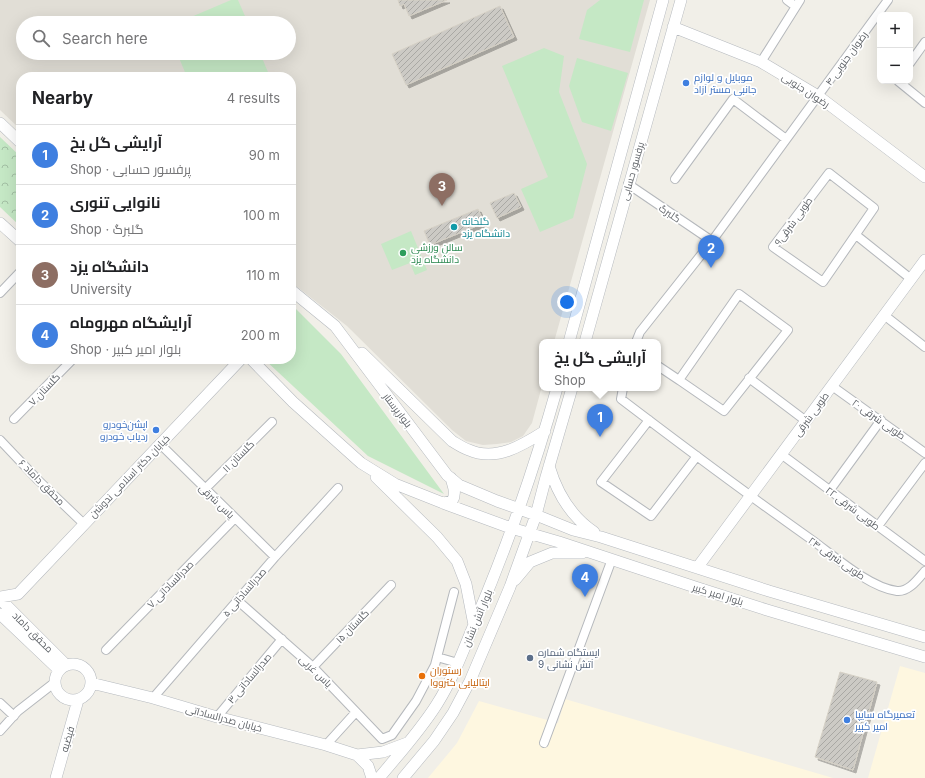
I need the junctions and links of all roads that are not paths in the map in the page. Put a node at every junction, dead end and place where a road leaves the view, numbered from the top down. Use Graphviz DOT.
graph roads {
  1 [pos="663,0"];
  2 [pos="680,0"];
  3 [pos="787,0"];
  4 [pos="888,0"];
  5 [pos="797,3"];
  6 [pos="674,27"];
  7 [pos="925,42"];
  8 [pos="913,59"];
  9 [pos="761,62"];
  10 [pos="902,84"];
  11 [pos="818,96"];
  12 [pos="925,103"];
  13 [pos="0,123"];
  14 [pos="16,138"];
  15 [pos="786,139"];
  16 [pos="925,176"];
  17 [pos="675,179"];
  18 [pos="628,184"];
  19 [pos="0,223"];
  20 [pos="856,235"];
  21 [pos="16,237"];
  22 [pos="712,241"];
  23 [pos="925,260"];
  24 [pos="16,277"];
  25 [pos="911,279"];
  26 [pos="0,293"];
  27 [pos="296,294"];
  28 [pos="884,315"];
  29 [pos="335,326"];
  30 [pos="570,339"];
  31 [pos="586,339"];
  32 [pos="637,339"];
  33 [pos="925,347"];
  34 [pos="68,364"];
  35 [pos="236,364"];
  36 [pos="256,364"];
  37 [pos="661,368"];
  38 [pos="749,378"];
  39 [pos="679,380"];
  40 [pos="832,386"];
  41 [pos="556,391"];
  42 [pos="571,391"];
  43 [pos="622,391"];
  44 [pos="14,420"];
  45 [pos="648,420"];
  46 [pos="881,420"];
  47 [pos="806,421"];
  48 [pos="272,422"];
  49 [pos="545,431"];
  50 [pos="0,440"];
  51 [pos="160,444"];
  52 [pos="925,453"];
  53 [pos="781,454"];
  54 [pos="697,456"];
  55 [pos="361,463"];
  56 [pos="925,463"];
  57 [pos="549,466"];
  58 [pos="451,478"];
  59 [pos="338,488"];
  60 [pos="205,489"];
  61 [pos="830,490"];
  62 [pos="750,496"];
  63 [pos="443,503"];
  64 [pos="519,508"];
  65 [pos="536,515"];
  66 [pos="235,518"];
  67 [pos="84,524"];
  68 [pos="878,526"];
  69 [pos="511,528"];
  70 [pos="530,533"];
  71 [pos="601,537"];
  72 [pos="590,553"];
  73 [pos="274,557"];
  74 [pos="612,560"];
  75 [pos="925,561"];
  76 [pos="697,568"];
  77 [pos="925,570"];
  78 [pos="391,585"];
  79 [pos="510,587"];
  80 [pos="454,592"];
  81 [pos="0,598"];
  82 [pos="237,600"];
  83 [pos="0,614"];
  84 [pos="875,622"];
  85 [pos="474,624"];
  86 [pos="925,637"];
  87 [pos="282,639"];
  88 [pos="870,641"];
  89 [pos="106,650"];
  90 [pos="438,657"];
  91 [pos="925,657"];
  92 [pos="458,663"];
  93 [pos="313,667"];
  94 [pos="62,668"];
  95 [pos="54,683"];
  96 [pos="91,683"];
  97 [pos="152,698"];
  98 [pos="78,700"];
  99 [pos="0,703"];
  100 [pos="356,712"];
  101 [pos="14,716"];
  102 [pos="217,717"];
  103 [pos="0,731"];
  104 [pos="409,742"];
  105 [pos="544,743"];
  106 [pos="326,745"];
  107 [pos="357,755"];
  108 [pos="56,778"];
  109 [pos="372,778"];
  110 [pos="379,778"];
  111 [pos="403,778"];
  1 -- 30 [label="main road, پرفسور حسابی"];
  2 -- 6 [label="main road, پرفسور حسابی"];
  3 -- 5 [label="street"];
  4 -- 11 [label="street, رضوان جنوبی ۴"];
  5 -- 9 [label="street"];
  6 -- 9 [label="main road, رضوان جنوبی"];
  6 -- 18 [label="main road, پرفسور حسابی"];
  7 -- 8 [label="street"];
  9 -- 11 [label="main road, رضوان جنوبی"];
  10 -- 12 [label="street"];
  11 -- 15 [label="street, رضوان جنوبی ۴"];
  11 -- 16 [label="main road, رضوان جنوبی"];
  13 -- 14 [label="main road"];
  15 -- 17 [label="street"];
  15 -- 22 [label="street, رضوان جنوبی ۴"];
  18 -- 22 [label="street, گلبرگ"];
  18 -- 31 [label="main road, پرفسور حسابی"];
  19 -- 21 [label="main road"];
  20 -- 20 [label="street, طوبی شرقی۹"];
  20 -- 25 [label="street"];
  22 -- 32 [label="street, رضوان جنوبی ۴"];
  23 -- 25 [label="main road, طوبی شرقی"];
  24 -- 26 [label="street"];
  25 -- 28 [label="main road, طوبی شرقی"];
  27 -- 29 [label="main road, بلوارپرستار"];
  28 -- 33 [label="street"];
  28 -- 40 [label="main road, طوبی شرقی"];
  29 -- 49 [label="main road"];
  29 -- 58 [label="main road, بلوارپرستار"];
  34 -- 44 [label="street, گلستان ۷"];
  35 -- 51 [label="main road, خيابان دکتر اسلامی ندوشن"];
  36 -- 55 [label="main road"];
  37 -- 39 [label="street"];
  38 -- 39 [label="street"];
  38 -- 39 [label="street"];
  38 -- 47 [label="street"];
  40 -- 46 [label="street, طوبی شرقی ۲۰"];
  40 -- 47 [label="main road, طوبی شرقی"];
  41 -- 49 [label="main road"];
  42 -- 57 [label="main road"];
  43 -- 45 [label="street"];
  45 -- 54 [label="street"];
  45 -- 54 [label="street"];
  46 -- 52 [label="street, طوبی شرقی ۲۰"];
  46 -- 61 [label="street"];
  47 -- 53 [label="main road, طوبی شرقی"];
  48 -- 60 [label="street, گلستان ۱۱"];
  49 -- 64 [label="main road"];
  50 -- 67 [label="street, محقق داماد ۶"];
  51 -- 60 [label="street, یاس شرقی"];
  51 -- 67 [label="main road, خيابان دکتر اسلامی ندوشن"];
  53 -- 61 [label="street, طوبی شرقی ۲۲"];
  53 -- 62 [label="main road, طوبی شرقی"];
  54 -- 62 [label="street"];
  55 -- 63 [label="main road"];
  55 -- 85 [label="main road"];
  56 -- 68 [label="street"];
  57 -- 65 [label="main road"];
  57 -- 71 [label="main road"];
  58 -- 63 [label="main road"];
  58 -- 64 [label="main road, بلوارپرستار"];
  59 -- 73 [label="street, صدرالساداتی ۵"];
  60 -- 66 [label="street, یاس شرقی"];
  61 -- 68 [label="street, طوبی شرقی ۲۲"];
  62 -- 76 [label="main road, طوبی شرقی"];
  62 -- 77 [label="street, طوبی شرقی ۲۴"];
  63 -- 69 [label="main road"];
  64 -- 65 [label="main road, بلوار امیر کبیر"];
  64 -- 69 [label="main road, بلوار آتش نشان"];
  65 -- 70 [label="main road, بلوار آتش نشان"];
  65 -- 71 [label="main road, بلوار امیر کبیر"];
  66 -- 73 [label="street, یاس شرقی"];
  66 -- 89 [label="street, صدرالساداتی ۷"];
  67 -- 81 [label="main road, خيابان دکتر اسلامی ندوشن"];
  68 -- 75 [label="street, طوبی شرقی ۲۲"];
  69 -- 70 [label="main road, بلوار امیر کبیر"];
  69 -- 85 [label="main road, بلوار آتش نشان"];
  70 -- 72 [label="main road, بلوار امیر کبیر"];
  70 -- 79 [label="main road, بلوار آتش نشان"];
  71 -- 76 [label="main road, بلوار امیر کبیر"];
  72 -- 74 [label="main road, بلوار امیر کبیر"];
  72 -- 79 [label="main road"];
  73 -- 82 [label="street, صدرالساداتی ۵"];
  74 -- 88 [label="main road, بلوار امیر کبیر"];
  74 -- 105 [label="street"];
  76 -- 84 [label="main road, بلوار امیر کبیر"];
  78 -- 93 [label="street, گلستان ۱۵"];
  79 -- 111 [label="main road, بلوار آتش نشان"];
  80 -- 90 [label="street"];
  81 -- 94 [label="main road, محقق داماد"];
  82 -- 87 [label="street, یاس غربی"];
  82 -- 97 [label="street, صدرالساداتی ۵"];
  83 -- 94 [label="main road, محقق داماد"];
  84 -- 86 [label="main road, بلوار امیر کبیر"];
  84 -- 88 [label="main road"];
  85 -- 92 [label="main road, بلوار آتش نشان"];
  87 -- 93 [label="street, یاس غربی"];
  87 -- 102 [label="street, صدرالساداتی ۳"];
  88 -- 91 [label="main road, بلوار امیر کبیر"];
  90 -- 92 [label="street"];
  90 -- 100 [label="street, یاس غربی"];
  92 -- 104 [label="main road, بلوار آتش نشان"];
  93 -- 100 [label="street, یاس غربی"];
  94 -- 95 [label="main road"];
  94 -- 96 [label="main road"];
  95 -- 98 [label="main road"];
  95 -- 101 [label="street"];
  96 -- 97 [label="main road, خیابان صدرالساداتی"];
  96 -- 98 [label="main road"];
  97 -- 102 [label="main road, خیابان صدرالساداتی"];
  98 -- 108 [label="main road, فیضیه"];
  99 -- 101 [label="street"];
  100 -- 106 [label="street"];
  101 -- 103 [label="street"];
  102 -- 106 [label="main road, خیابان صدرالساداتی"];
  104 -- 107 [label="main road"];
  104 -- 110 [label="main road, بلوار آتش نشان"];
  106 -- 107 [label="main road, خیابان صدرالساداتی"];
  107 -- 109 [label="main road"];
}
